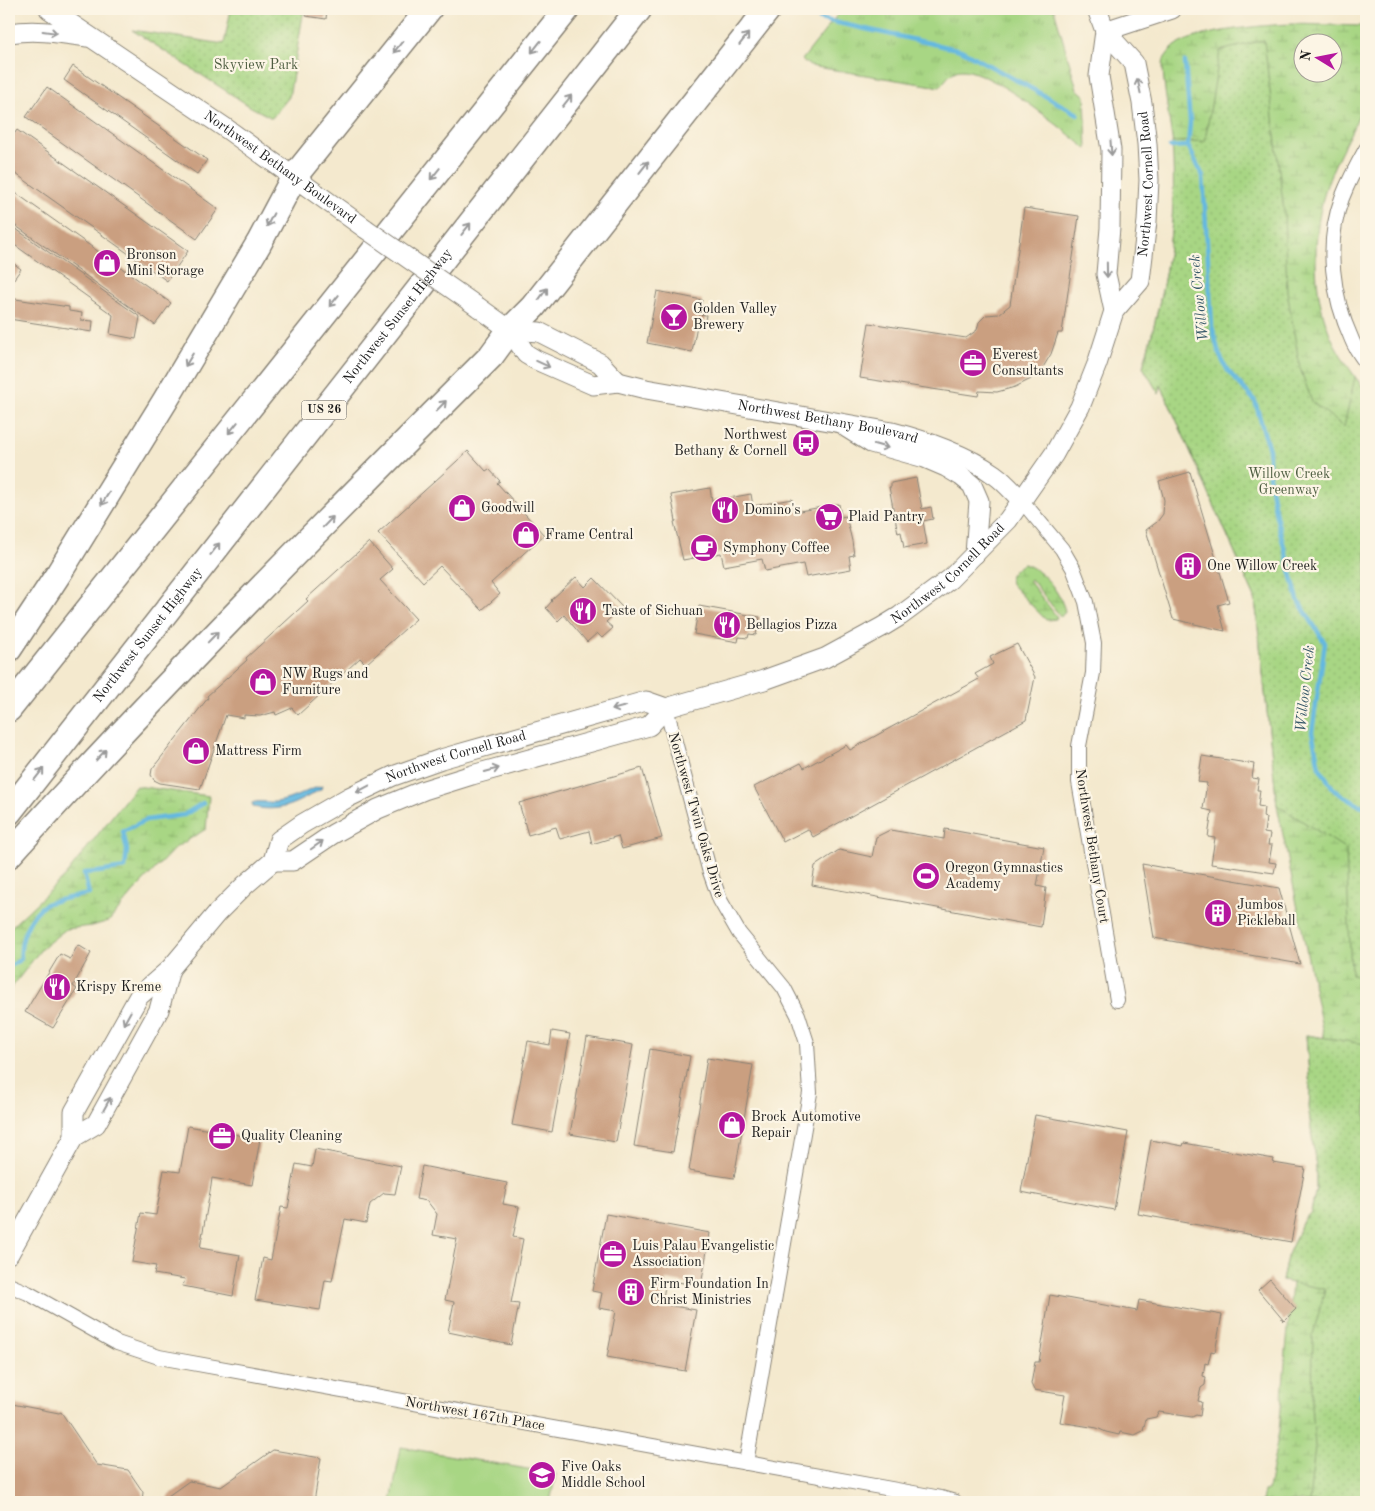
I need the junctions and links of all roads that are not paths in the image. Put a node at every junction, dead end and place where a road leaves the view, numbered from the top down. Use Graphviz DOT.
graph roads {
  1 [pos="49,9"];
  2 [pos="429,9"];
  3 [pos="567,9"];
  4 [pos="639,9"];
  5 [pos="768,9"];
  6 [pos="1097,9"];
  7 [pos="1172,9"];
  8 [pos="1104,31"];
  9 [pos="9,33"];
  10 [pos="91,37"];
  11 [pos="1366,149"];
  12 [pos="294,177"];
  13 [pos="1114,311"];
  14 [pos="510,330"];
  15 [pos="1366,363"];
  16 [pos="618,382"];
  17 [pos="839,423"];
  18 [pos="1022,502"];
  19 [pos="975,554"];
  20 [pos="9,648"];
  21 [pos="666,708"];
  22 [pos="9,709"];
  23 [pos="9,812"];
  24 [pos="9,855"];
  25 [pos="273,861"];
  26 [pos="1117,1000"];
  27 [pos="9,1254"];
  28 [pos="9,1285"];
  29 [pos="746,1463"];
  30 [pos="955,1502"];
  1 -- 10 [label="main road, Northwest Bethany Boulevard"];
  2 -- 12 [label="highway, one-way"];
  3 -- 22 [label="highway, one-way"];
  23 -- 4 [label="highway, Northwest Sunset Highway / US 26, one-way"];
  14 -- 5 [label="highway, one-way"];
  6 -- 8 [label="main road, Northwest Cornell Road"];
  7 -- 8 [label="main road"];
  8 -- 13 [label="main road, Northwest Cornell Road, one-way"];
  13 -- 8 [label="main road, Northwest Cornell Road, one-way"];
  9 -- 10 [label="main road, one-way"];
  10 -- 12 [label="main road, Northwest Bethany Boulevard"];
  11 -- 15 [label="street"];
  12 -- 14 [label="main road, Northwest Bethany Boulevard, bridge"];
  12 -- 20 [label="highway, one-way"];
  13 -- 18 [label="main road, Northwest Cornell Road"];
  14 -- 16 [label="main road"];
  14 -- 16 [label="main road, Northwest Bethany Boulevard, one-way"];
  24 -- 14 [label="highway, one-way"];
  16 -- 17 [label="main road, Northwest Bethany Boulevard"];
  17 -- 18 [label="main road, Northwest Bethany Boulevard"];
  17 -- 19 [label="main road, one-way"];
  18 -- 19 [label="main road, Northwest Cornell Road"];
  18 -- 26 [label="street, Northwest Bethany Court"];
  19 -- 21 [label="main road, Northwest Cornell Road"];
  25 -- 21 [label="main road, Northwest Cornell Road, one-way"];
  21 -- 25 [label="main road, Northwest Cornell Road, one-way"];
  21 -- 29 [label="street, Northwest Twin Oaks Drive"];
  25 -- 27 [label="main road, Northwest Cornell Road"];
  28 -- 29 [label="street, Northwest 167th Place"];
  29 -- 30 [label="street, Northwest 167th Place"];
}
